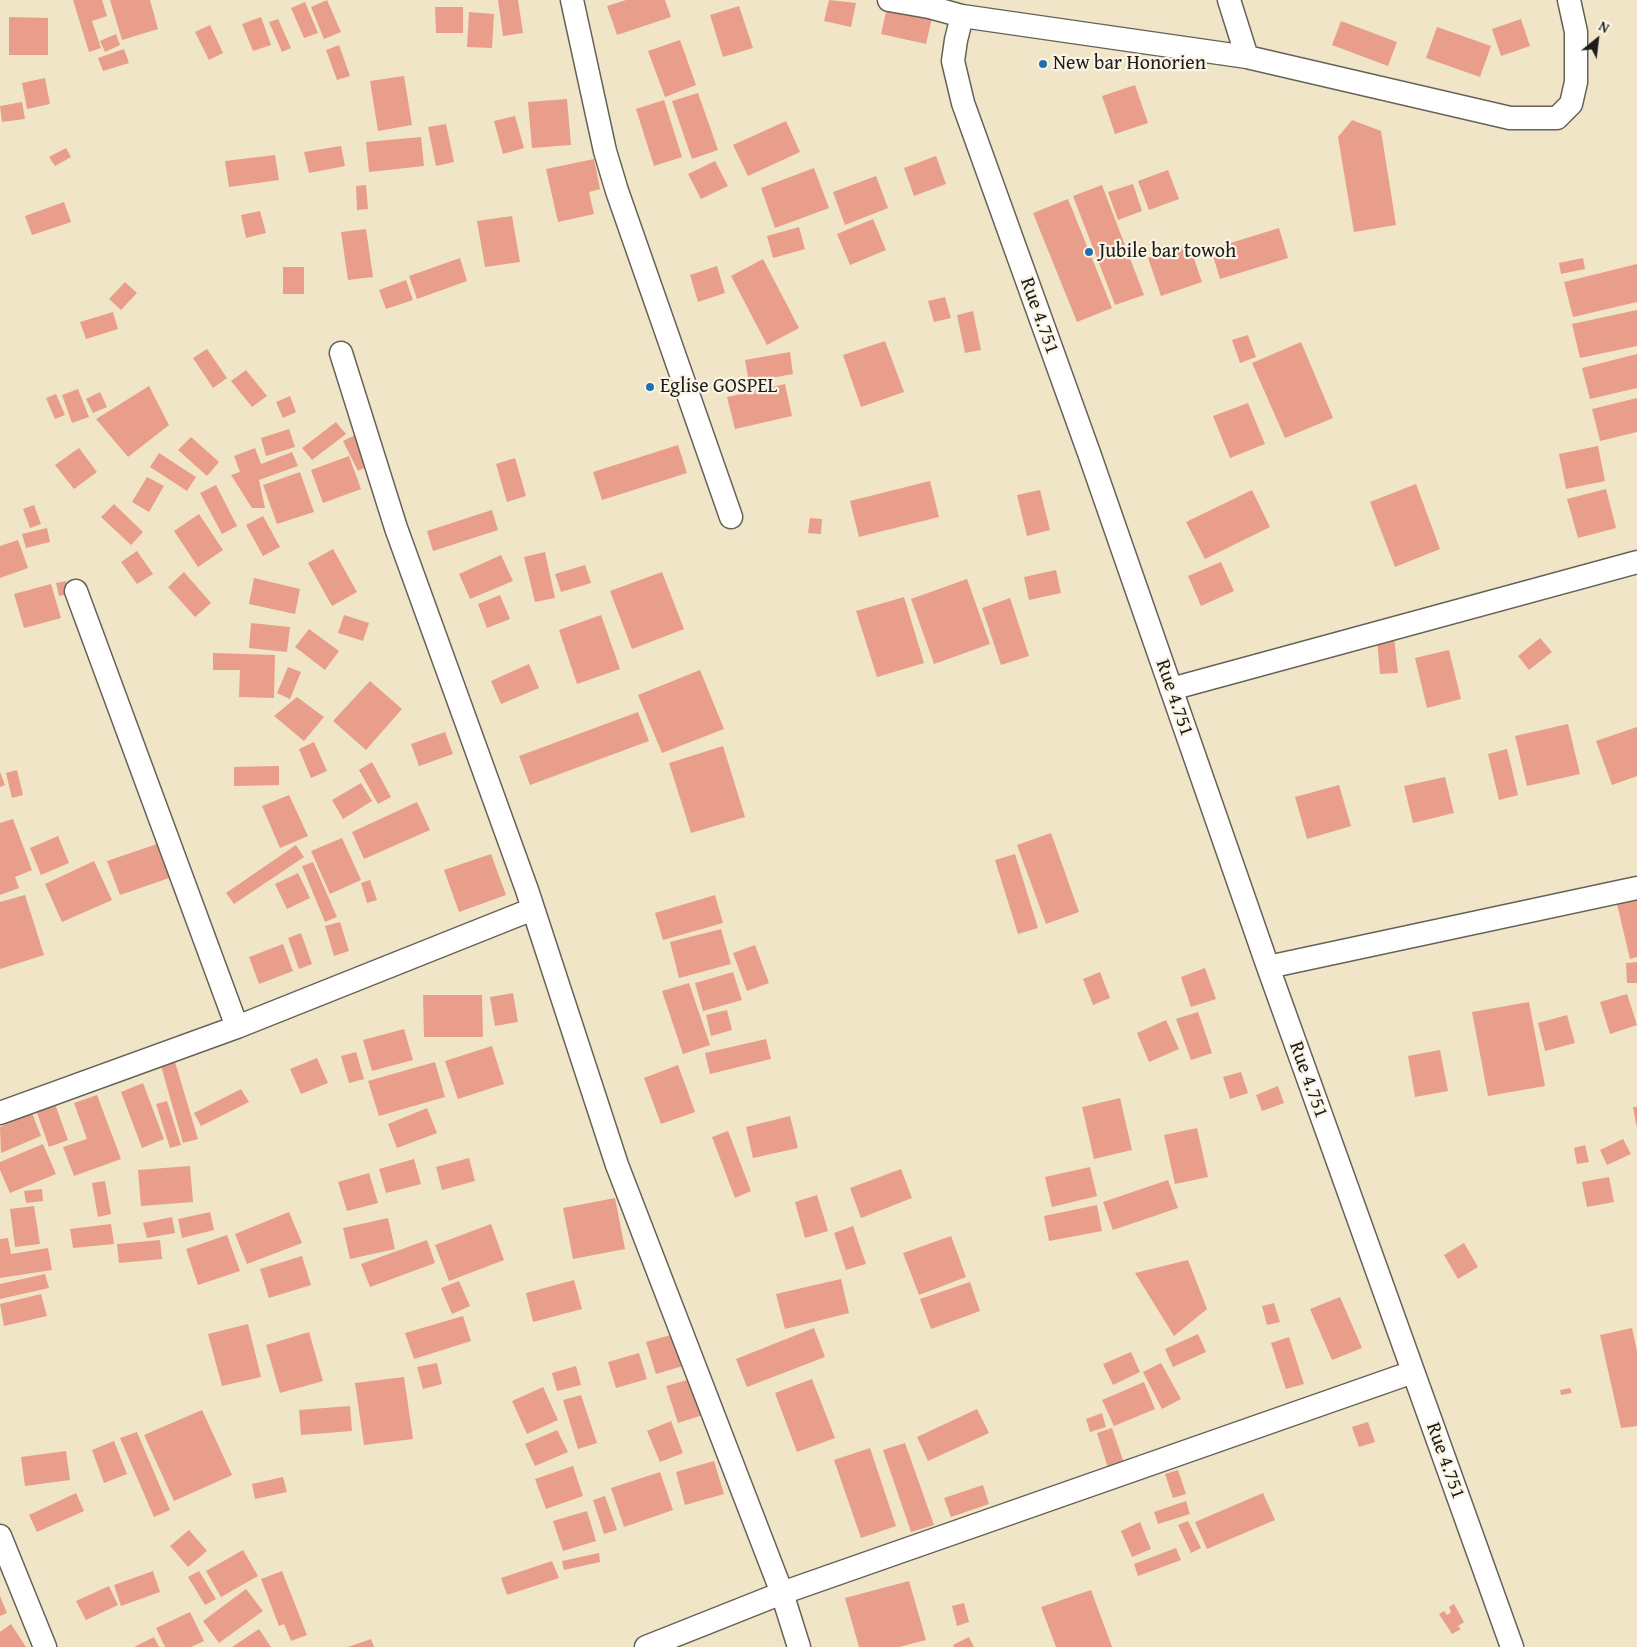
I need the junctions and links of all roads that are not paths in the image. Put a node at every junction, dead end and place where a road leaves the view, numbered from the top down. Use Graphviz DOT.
graph roads {
  1 [pos="572,0"];
  2 [pos="889,0"];
  3 [pos="1229,0"];
  4 [pos="1569,0"];
  5 [pos="962,16"];
  6 [pos="1247,57"];
  7 [pos="341,353"];
  8 [pos="731,517"];
  9 [pos="1637,562"];
  10 [pos="76,591"];
  11 [pos="1170,689"];
  12 [pos="1637,888"];
  13 [pos="533,909"];
  14 [pos="1268,967"];
  15 [pos="237,1027"];
  16 [pos="0,1113"];
  17 [pos="1413,1372"];
  18 [pos="0,1536"];
  19 [pos="782,1593"];
  20 [pos="44,1647"];
  21 [pos="646,1647"];
  22 [pos="800,1647"];
  23 [pos="1512,1647"];
  1 -- 8 [label="street"];
  2 -- 5 [label="street"];
  3 -- 6 [label="street"];
  4 -- 6 [label="street"];
  5 -- 6 [label="street"];
  5 -- 11 [label="street, Rue 4.751"];
  7 -- 13 [label="street"];
  9 -- 11 [label="street"];
  10 -- 15 [label="street"];
  11 -- 14 [label="street, Rue 4.751"];
  12 -- 14 [label="street"];
  13 -- 15 [label="street"];
  13 -- 19 [label="street"];
  14 -- 17 [label="street, Rue 4.751"];
  15 -- 16 [label="street"];
  17 -- 19 [label="street"];
  17 -- 23 [label="street, Rue 4.751"];
  18 -- 20 [label="street"];
  19 -- 21 [label="street"];
  19 -- 22 [label="street"];
}
